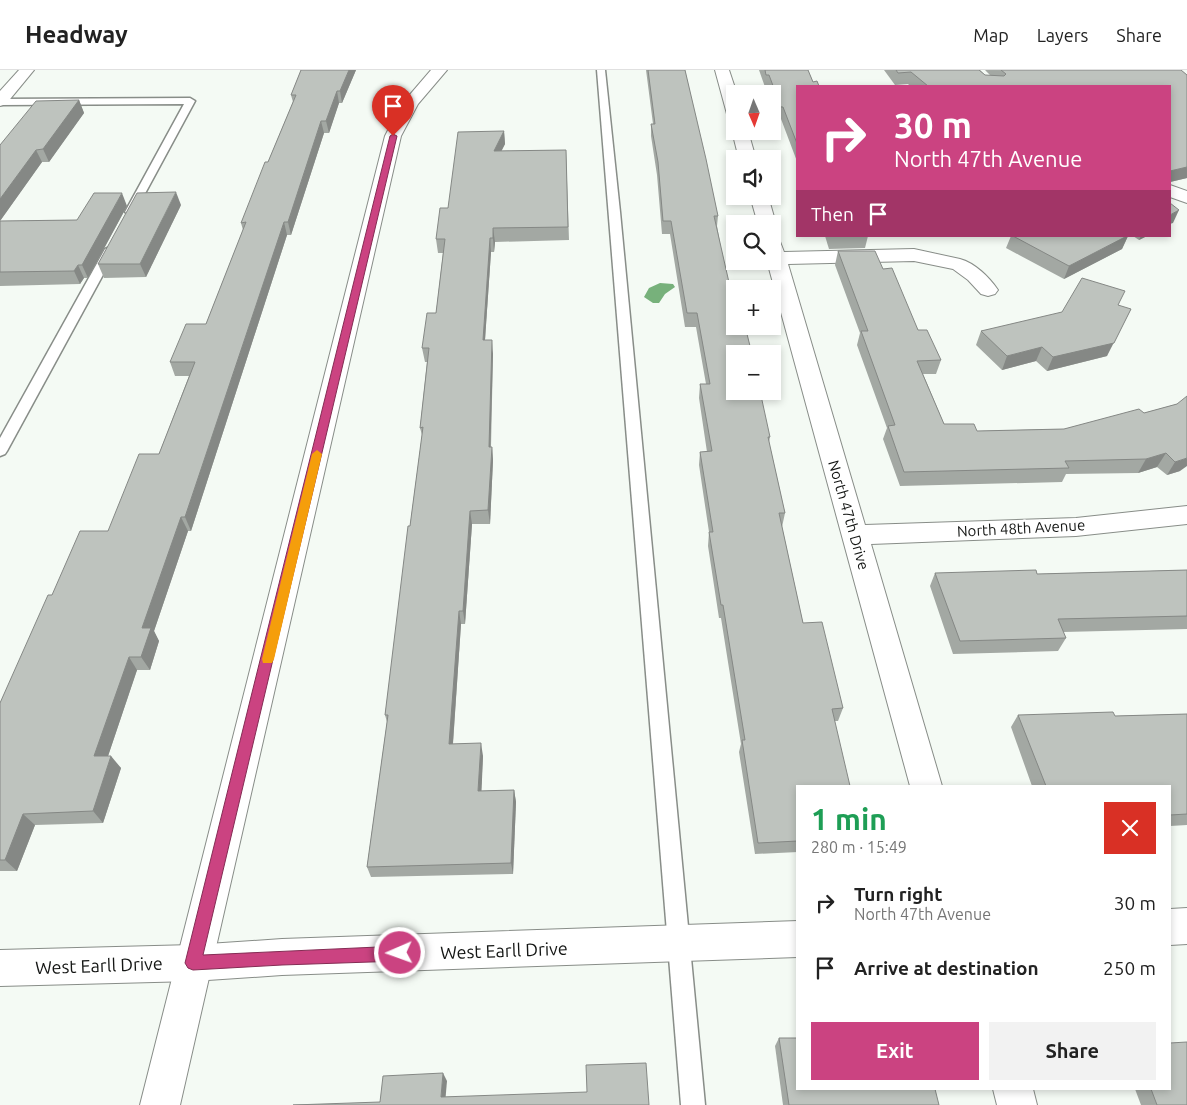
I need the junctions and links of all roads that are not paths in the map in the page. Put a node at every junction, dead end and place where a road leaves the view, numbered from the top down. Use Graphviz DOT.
graph roads {
  1 [pos="27,70"];
  2 [pos="440,70"];
  3 [pos="600,70"];
  4 [pos="722,70"];
  5 [pos="726,85"];
  6 [pos="0,102"];
  7 [pos="1171,190"];
  8 [pos="1187,198"];
  9 [pos="124,225"];
  10 [pos="114,242"];
  11 [pos="781,251"];
  12 [pos="780,270"];
  13 [pos="988,290"];
  14 [pos="0,451"];
  15 [pos="1187,515"];
  16 [pos="855,535"];
  17 [pos="926,785"];
  18 [pos="1187,926"];
  19 [pos="1171,927"];
  20 [pos="796,939"];
  21 [pos="678,944"];
  22 [pos="193,963"];
  23 [pos="0,968"];
  24 [pos="1013,1090"];
  25 [pos="160,1105"];
  26 [pos="693,1105"];
  27 [pos="1018,1105"];
  1 -- 6 [label="street"];
  2 -- 22 [label="street"];
  3 -- 21 [label="lane"];
  4 -- 5 [label="street"];
  6 -- 9 [label="lane"];
  7 -- 8 [label="street"];
  10 -- 14 [label="lane"];
  11 -- 13 [label="street"];
  12 -- 16 [label="street, North 47th Drive"];
  15 -- 16 [label="street, North 48th Avenue"];
  16 -- 17 [label="street, North 47th Drive"];
  18 -- 19 [label="street"];
  20 -- 21 [label="street, West Earll Drive"];
  21 -- 22 [label="street, West Earll Drive"];
  21 -- 26 [label="lane"];
  22 -- 23 [label="street, West Earll Drive"];
  22 -- 25 [label="street"];
  24 -- 27 [label="street"];
}
